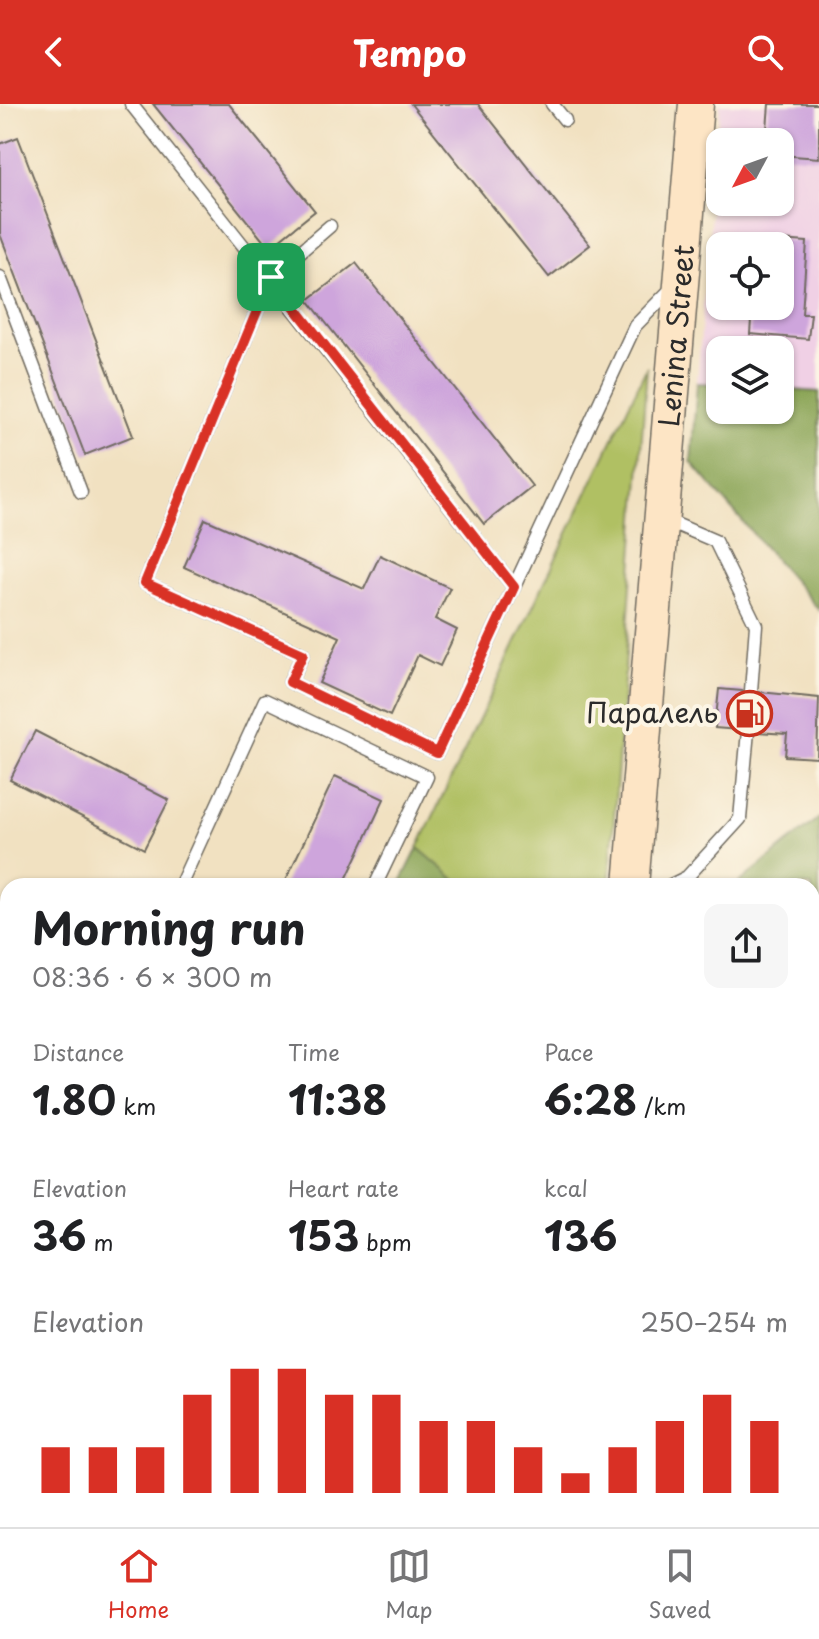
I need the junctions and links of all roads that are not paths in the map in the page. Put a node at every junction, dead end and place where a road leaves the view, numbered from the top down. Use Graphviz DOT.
graph roads {
  1 [pos="131,104"];
  2 [pos="552,104"];
  3 [pos="696,104"];
  4 [pos="565,120"];
  5 [pos="330,226"];
  6 [pos="0,277"];
  7 [pos="271,277"];
  8 [pos="682,278"];
  9 [pos="81,492"];
  10 [pos="661,518"];
  11 [pos="514,587"];
  12 [pos="751,691"];
  13 [pos="748,731"];
  14 [pos="184,878"];
  15 [pos="379,878"];
  16 [pos="632,878"];
  17 [pos="685,878"];
  1 -- 7 [label="lane"];
  2 -- 4 [label="lane"];
  3 -- 8 [label="main road, Lenina Street"];
  5 -- 7 [label="lane"];
  6 -- 9 [label="lane"];
  7 -- 11 [label="lane"];
  7 -- 11 [label="lane"];
  8 -- 10 [label="main road, Lenina Street"];
  8 -- 11 [label="lane"];
  10 -- 12 [label="lane"];
  10 -- 16 [label="main road, Lenina Street"];
  13 -- 17 [label="lane"];
  14 -- 15 [label="lane"];
}
